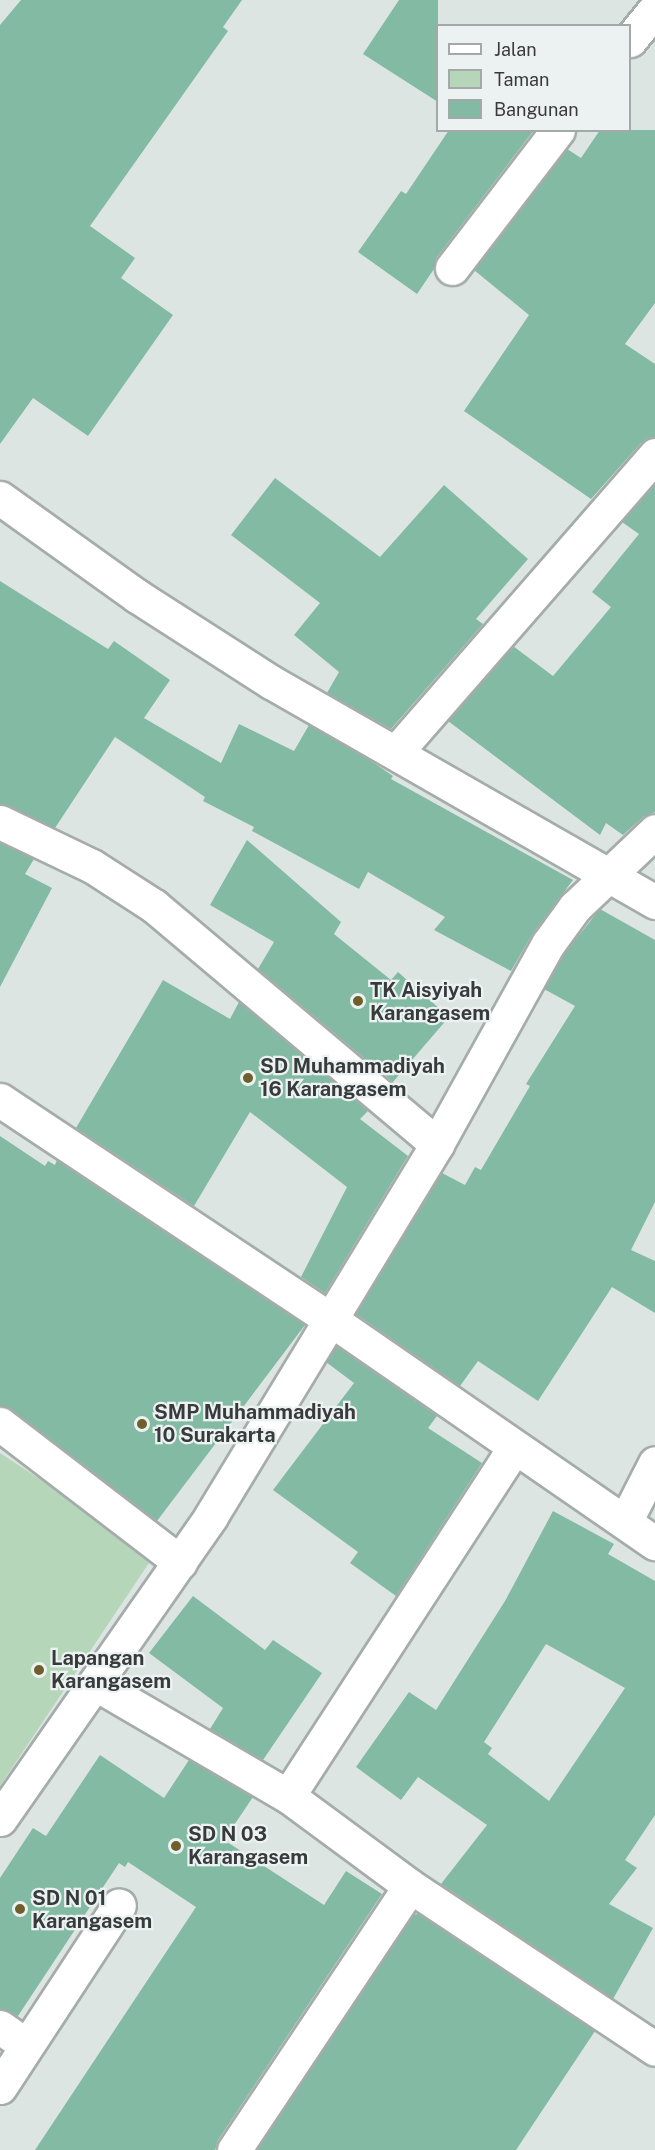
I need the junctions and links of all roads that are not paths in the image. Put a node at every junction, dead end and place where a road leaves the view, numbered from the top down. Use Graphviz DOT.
graph roads {
  1 [pos="655,9"];
  2 [pos="631,39"];
  3 [pos="556,132"];
  4 [pos="452,268"];
  5 [pos="655,455"];
  6 [pos="3,506"];
  7 [pos="397,751"];
  8 [pos="0,822"];
  9 [pos="655,831"];
  10 [pos="609,877"];
  11 [pos="655,902"];
  12 [pos="0,1100"];
  13 [pos="436,1144"];
  14 [pos="330,1319"];
  15 [pos="0,1424"];
  16 [pos="515,1447"];
  17 [pos="655,1463"];
  18 [pos="625,1522"];
  19 [pos="655,1543"];
  20 [pos="180,1562"];
  21 [pos="96,1684"];
  22 [pos="288,1796"];
  23 [pos="0,1819"];
  24 [pos="410,1886"];
  25 [pos="119,1905"];
  26 [pos="13,2036"];
  27 [pos="655,2049"];
  28 [pos="0,2087"];
  29 [pos="234,2150"];
  1 -- 2 [label="street"];
  3 -- 4 [label="street"];
  5 -- 7 [label="street"];
  6 -- 7 [label="street"];
  7 -- 10 [label="street"];
  8 -- 13 [label="street"];
  9 -- 10 [label="street"];
  10 -- 11 [label="street"];
  10 -- 13 [label="street"];
  12 -- 14 [label="street"];
  13 -- 14 [label="street"];
  14 -- 16 [label="street"];
  14 -- 20 [label="street"];
  15 -- 20 [label="street"];
  16 -- 18 [label="street"];
  16 -- 22 [label="street"];
  17 -- 18 [label="street"];
  18 -- 19 [label="street"];
  20 -- 21 [label="street"];
  21 -- 22 [label="street"];
  21 -- 23 [label="street"];
  22 -- 24 [label="street"];
  24 -- 27 [label="street"];
  24 -- 29 [label="street"];
  25 -- 26 [label="street"];
  26 -- 28 [label="street"];
}
